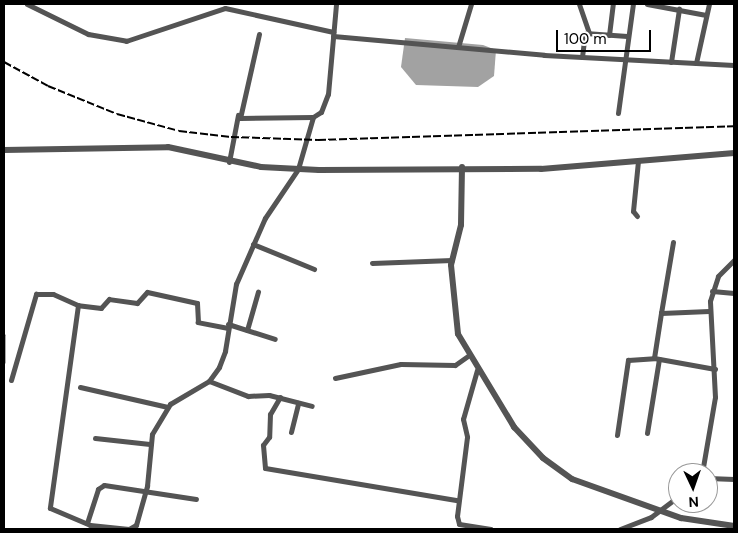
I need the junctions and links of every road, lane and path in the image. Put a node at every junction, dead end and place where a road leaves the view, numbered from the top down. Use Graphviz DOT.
graph roads {
  1 [pos="27,4"];
  2 [pos="336,4"];
  3 [pos="471,4"];
  4 [pos="579,4"];
  5 [pos="613,4"];
  6 [pos="632,4"];
  7 [pos="647,4"];
  8 [pos="708,4"];
  9 [pos="679,10"];
  10 [pos="706,15"];
  11 [pos="589,33"];
  12 [pos="259,34"];
  13 [pos="333,34"];
  14 [pos="609,35"];
  15 [pos="626,36"];
  16 [pos="458,47"];
  17 [pos="582,57"];
  18 [pos="623,59"];
  19 [pos="671,62"];
  20 [pos="696,63"];
  21 [pos="734,65"];
  22 [pos="618,113"];
  23 [pos="238,115"];
  24 [pos="313,117"];
  25 [pos="4,150"];
  26 [pos="734,153"];
  27 [pos="638,161"];
  28 [pos="229,162"];
  29 [pos="462,167"];
  30 [pos="298,170"];
  31 [pos="637,216"];
  32 [pos="673,242"];
  33 [pos="253,244"];
  34 [pos="452,260"];
  35 [pos="734,260"];
  36 [pos="372,263"];
  37 [pos="314,269"];
  38 [pos="712,291"];
  39 [pos="258,292"];
  40 [pos="734,293"];
  41 [pos="78,305"];
  42 [pos="710,311"];
  43 [pos="661,313"];
  44 [pos="228,326"];
  45 [pos="247,330"];
  46 [pos="4,335"];
  47 [pos="275,339"];
  48 [pos="468,356"];
  49 [pos="657,358"];
  50 [pos="4,362"];
  51 [pos="477,370"];
  52 [pos="715,370"];
  53 [pos="335,378"];
  54 [pos="11,380"];
  55 [pos="209,381"];
  56 [pos="80,387"];
  57 [pos="280,397"];
  58 [pos="298,403"];
  59 [pos="312,406"];
  60 [pos="168,407"];
  61 [pos="291,432"];
  62 [pos="647,433"];
  63 [pos="617,435"];
  64 [pos="96,438"];
  65 [pos="150,444"];
  66 [pos="704,463"];
  67 [pos="718,478"];
  68 [pos="734,479"];
  69 [pos="146,491"];
  70 [pos="196,498"];
  71 [pos="457,500"];
  72 [pos="668,505"];
  73 [pos="662,510"];
  74 [pos="88,526"];
  75 [pos="734,526"];
  76 [pos="133,529"];
  77 [pos="491,529"];
  78 [pos="620,529"];
  1 -- 13 [label="street"];
  2 -- 13 [label="street"];
  3 -- 16 [label="street"];
  4 -- 11 [label="street"];
  5 -- 14 [label="street"];
  6 -- 15 [label="street"];
  7 -- 9 [label="street"];
  8 -- 10 [label="street"];
  9 -- 10 [label="street"];
  9 -- 19 [label="street"];
  10 -- 20 [label="street"];
  11 -- 14 [label="street"];
  11 -- 17 [label="street"];
  12 -- 23 [label="street"];
  13 -- 16 [label="street"];
  13 -- 24 [label="street"];
  14 -- 15 [label="street"];
  15 -- 18 [label="street"];
  16 -- 17 [label="street"];
  17 -- 18 [label="street"];
  18 -- 19 [label="street"];
  18 -- 22 [label="street"];
  19 -- 20 [label="street"];
  20 -- 21 [label="street"];
  23 -- 24 [label="street"];
  23 -- 28 [label="street"];
  24 -- 30 [label="street"];
  25 -- 28 [label="street"];
  26 -- 27 [label="street"];
  27 -- 29 [label="street"];
  27 -- 31 [label="street"];
  28 -- 30 [label="street"];
  29 -- 30 [label="street"];
  29 -- 34 [label="street"];
  30 -- 33 [label="street"];
  32 -- 43 [label="street"];
  33 -- 37 [label="street"];
  33 -- 44 [label="street"];
  34 -- 36 [label="street"];
  34 -- 48 [label="street"];
  35 -- 38 [label="street"];
  38 -- 40 [label="street"];
  38 -- 42 [label="street"];
  39 -- 45 [label="street"];
  41 -- 44 [label="street"];
  41 -- 54 [label="street"];
  41 -- 74 [label="street"];
  42 -- 43 [label="street"];
  42 -- 52 [label="street"];
  43 -- 49 [label="street"];
  44 -- 45 [label="street"];
  44 -- 55 [label="street"];
  45 -- 47 [label="street"];
  46 -- 50 [label="lane"];
  48 -- 51 [label="street"];
  48 -- 53 [label="street"];
  49 -- 52 [label="street"];
  49 -- 62 [label="street"];
  49 -- 63 [label="street"];
  51 -- 71 [label="street"];
  51 -- 73 [label="street"];
  52 -- 66 [label="street"];
  55 -- 57 [label="street"];
  55 -- 60 [label="street"];
  56 -- 60 [label="street"];
  57 -- 58 [label="street"];
  57 -- 71 [label="street"];
  58 -- 59 [label="street"];
  58 -- 61 [label="street"];
  60 -- 65 [label="street"];
  64 -- 65 [label="street"];
  65 -- 69 [label="street"];
  67 -- 68 [label="street"];
  69 -- 70 [label="street"];
  69 -- 74 [label="street"];
  69 -- 76 [label="street"];
  71 -- 77 [label="street"];
  72 -- 73 [label="street"];
  73 -- 75 [label="street"];
  73 -- 78 [label="street"];
  74 -- 76 [label="street"];
}
